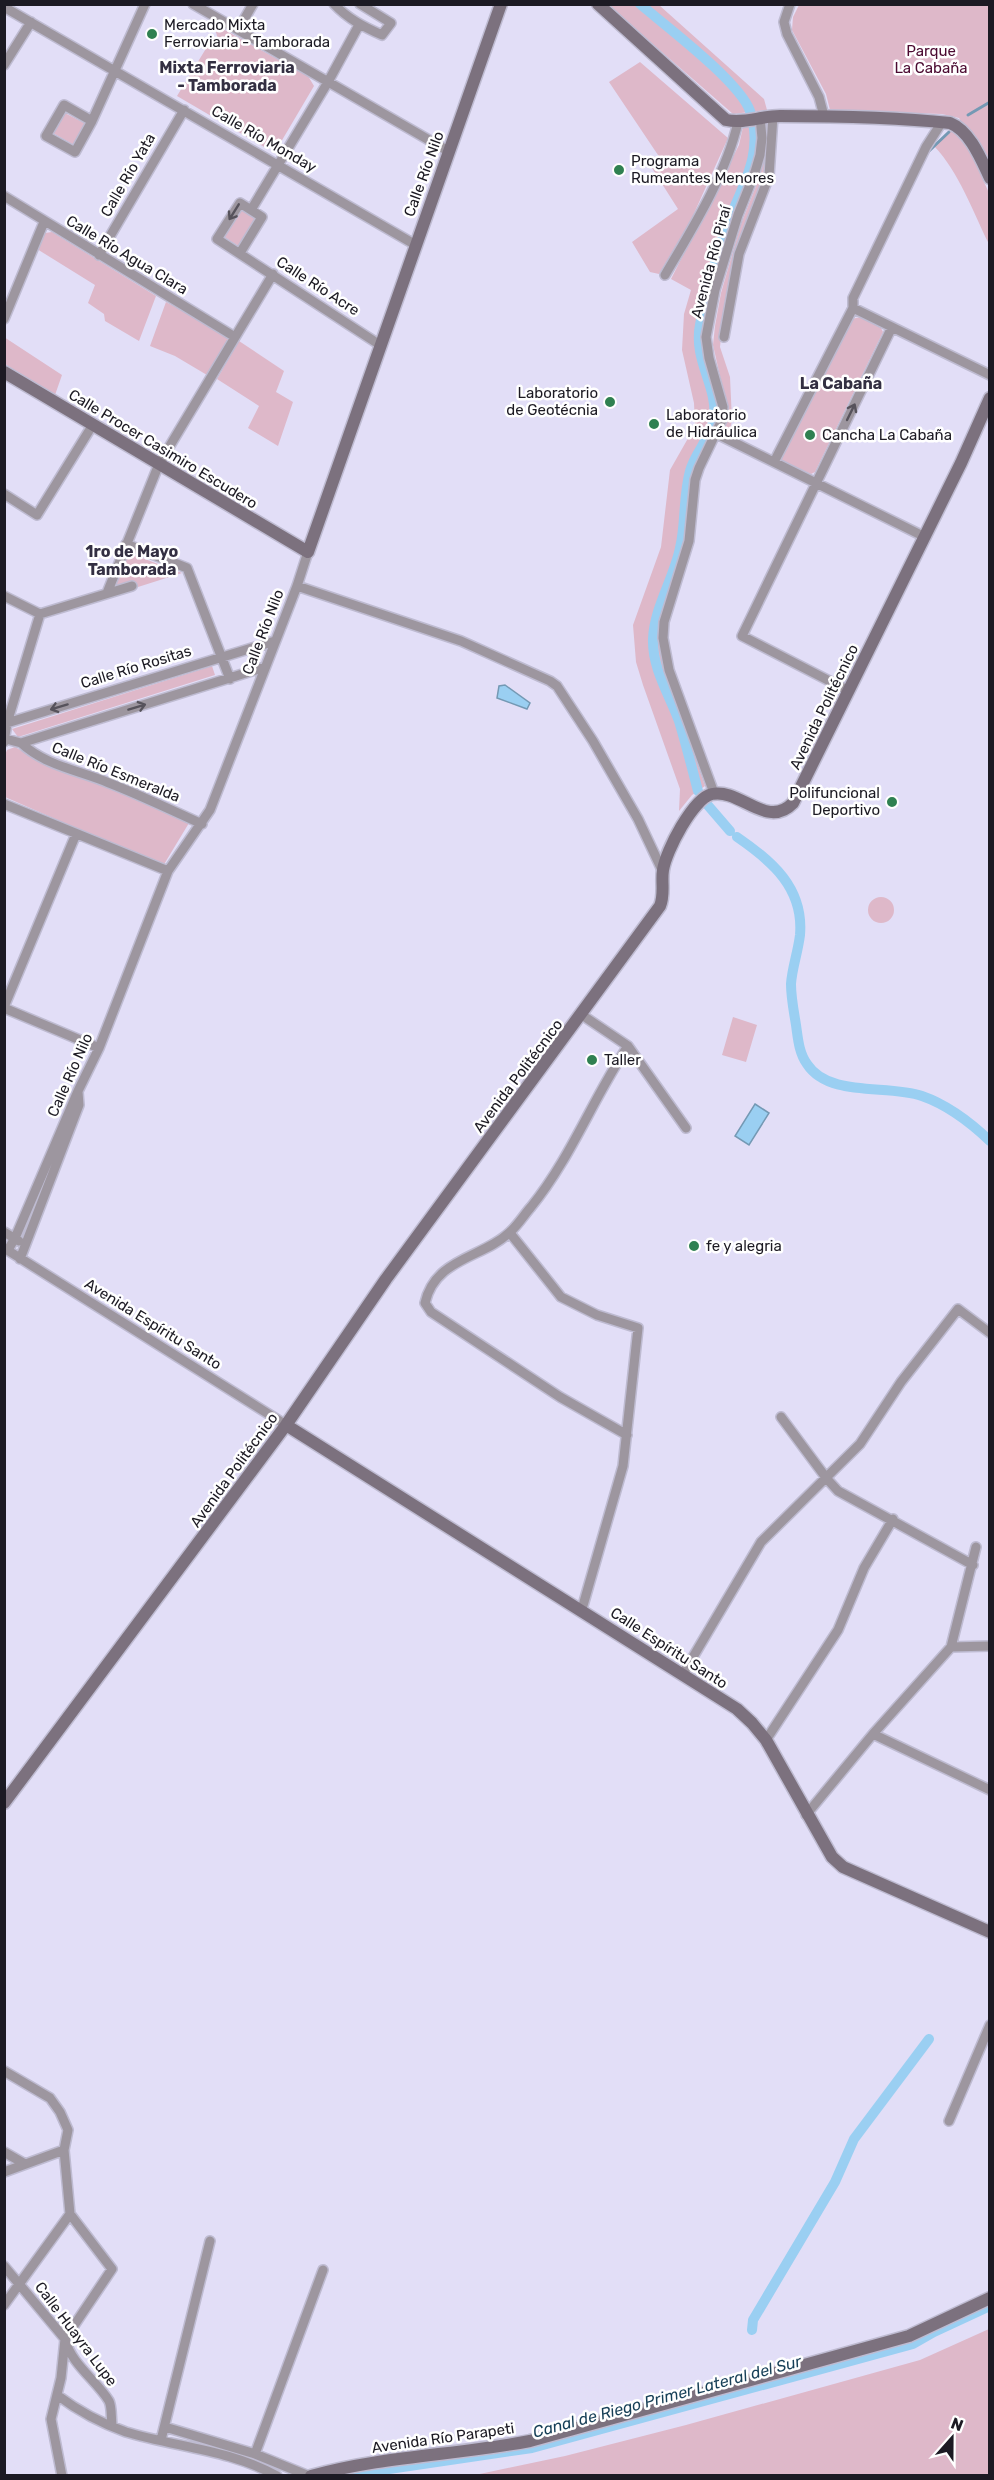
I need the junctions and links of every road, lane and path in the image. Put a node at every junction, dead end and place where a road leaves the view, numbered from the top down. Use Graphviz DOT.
graph roads {
  1 [pos="145,4"];
  2 [pos="193,4"];
  3 [pos="253,4"];
  4 [pos="334,4"];
  5 [pos="360,4"];
  6 [pos="501,4"];
  7 [pos="598,4"];
  8 [pos="790,4"];
  9 [pos="4,7"];
  10 [pos="31,22"];
  11 [pos="359,25"];
  12 [pos="238,30"];
  13 [pos="4,65"];
  14 [pos="115,69"];
  15 [pos="328,82"];
  16 [pos="184,110"];
  17 [pos="824,116"];
  18 [pos="755,119"];
  19 [pos="92,121"];
  20 [pos="942,122"];
  21 [pos="448,152"];
  22 [pos="279,165"];
  23 [pos="990,178"];
  24 [pos="4,196"];
  25 [pos="251,210"];
  26 [pos="44,222"];
  27 [pos="414,244"];
  28 [pos="240,253"];
  29 [pos="99,255"];
  30 [pos="273,274"];
  31 [pos="665,276"];
  32 [pos="853,308"];
  33 [pos="4,319"];
  34 [pos="892,327"];
  35 [pos="235,337"];
  36 [pos="724,337"];
  37 [pos="380,345"];
  38 [pos="4,372"];
  39 [pos="990,375"];
  40 [pos="990,398"];
  41 [pos="92,426"];
  42 [pos="717,434"];
  43 [pos="774,462"];
  44 [pos="159,464"];
  45 [pos="816,483"];
  46 [pos="4,494"];
  47 [pos="925,537"];
  48 [pos="126,544"];
  49 [pos="308,552"];
  50 [pos="132,585"];
  51 [pos="297,586"];
  52 [pos="107,593"];
  53 [pos="4,596"];
  54 [pos="40,614"];
  55 [pos="275,640"];
  56 [pos="222,657"];
  57 [pos="265,667"];
  58 [pos="230,679"];
  59 [pos="849,691"];
  60 [pos="6,723"];
  61 [pos="5,741"];
  62 [pos="21,743"];
  63 [pos="711,794"];
  64 [pos="4,804"];
  65 [pos="202,824"];
  66 [pos="76,834"];
  67 [pos="168,872"];
  68 [pos="663,872"];
  69 [pos="4,1008"];
  70 [pos="582,1015"];
  71 [pos="628,1046"];
  72 [pos="99,1048"];
  73 [pos="78,1091"];
  74 [pos="686,1128"];
  75 [pos="4,1232"];
  76 [pos="510,1233"];
  77 [pos="15,1239"];
  78 [pos="27,1245"];
  79 [pos="6,1249"];
  80 [pos="20,1259"];
  81 [pos="990,1333"];
  82 [pos="781,1417"];
  83 [pos="286,1425"];
  84 [pos="627,1435"];
  85 [pos="827,1479"];
  86 [pos="893,1519"];
  87 [pos="976,1547"];
  88 [pos="973,1565"];
  89 [pos="582,1610"];
  90 [pos="990,1646"];
  91 [pos="951,1647"];
  92 [pos="683,1674"];
  93 [pos="873,1734"];
  94 [pos="766,1740"];
  95 [pos="990,1790"];
  96 [pos="4,1803"];
  97 [pos="806,1815"];
  98 [pos="990,1932"];
  99 [pos="990,2025"];
  100 [pos="4,2071"];
  101 [pos="949,2121"];
  102 [pos="64,2150"];
  103 [pos="4,2152"];
  104 [pos="26,2164"];
  105 [pos="4,2172"];
  106 [pos="70,2214"];
  107 [pos="210,2241"];
  108 [pos="4,2266"];
  109 [pos="323,2270"];
  110 [pos="19,2284"];
  111 [pos="990,2298"];
  112 [pos="4,2306"];
  113 [pos="65,2339"];
  114 [pos="57,2395"];
  115 [pos="111,2425"];
  116 [pos="165,2427"];
  117 [pos="161,2440"];
  118 [pos="255,2454"];
  119 [pos="62,2475"];
  120 [pos="277,2475"];
  121 [pos="310,2475"];
  1 -- 14 [label="street"];
  2 -- 12 [label="street"];
  3 -- 12 [label="street"];
  4 -- 11 [label="street"];
  5 -- 11 [label="street"];
  6 -- 21 [label="main road, Calle Río Nilo"];
  7 -- 18 [label="main road"];
  8 -- 17 [label="street"];
  9 -- 10 [label="street, Calle Río Monday"];
  10 -- 13 [label="street"];
  10 -- 14 [label="street, Calle Río Monday"];
  11 -- 15 [label="street"];
  12 -- 15 [label="street"];
  14 -- 16 [label="street, Calle Río Monday"];
  14 -- 19 [label="street"];
  15 -- 21 [label="street"];
  15 -- 22 [label="street"];
  16 -- 22 [label="street, Calle Río Monday"];
  16 -- 29 [label="street, Calle Río Yata"];
  17 -- 18 [label="main road"];
  17 -- 20 [label="main road"];
  18 -- 31 [label="street"];
  18 -- 36 [label="street"];
  18 -- 42 [label="street, Avenida Río Piraí"];
  19 -- 19 [label="street"];
  20 -- 23 [label="main road"];
  20 -- 32 [label="street"];
  21 -- 27 [label="main road, Calle Río Nilo"];
  22 -- 25 [label="street"];
  22 -- 27 [label="street, Calle Río Monday"];
  24 -- 26 [label="street, Calle Río Agua Clara"];
  25 -- 28 [label="street"];
  25 -- 28 [label="street, Calle Río Acre, one-way"];
  26 -- 29 [label="street, Calle Río Agua Clara"];
  26 -- 33 [label="street"];
  27 -- 37 [label="main road, Calle Río Nilo"];
  28 -- 30 [label="street, Calle Río Acre"];
  29 -- 35 [label="street, Calle Río Agua Clara"];
  30 -- 35 [label="street"];
  30 -- 37 [label="street, Calle Río Acre"];
  32 -- 34 [label="street"];
  32 -- 43 [label="street"];
  34 -- 39 [label="street"];
  45 -- 34 [label="street, one-way"];
  35 -- 44 [label="street"];
  37 -- 49 [label="main road, Calle Río Nilo"];
  38 -- 41 [label="main road, Calle Procer Casimiro Escudero"];
  40 -- 47 [label="main road, Avenida Politécnico"];
  41 -- 44 [label="main road, Calle Procer Casimiro Escudero"];
  41 -- 46 [label="street"];
  42 -- 43 [label="street"];
  42 -- 63 [label="street, Avenida Río Piraí"];
  43 -- 45 [label="street"];
  44 -- 48 [label="street"];
  44 -- 49 [label="main road, Calle Procer Casimiro Escudero"];
  45 -- 47 [label="street"];
  45 -- 59 [label="street"];
  47 -- 59 [label="main road, Avenida Politécnico"];
  48 -- 52 [label="street"];
  48 -- 56 [label="street"];
  49 -- 51 [label="street, Calle Río Nilo"];
  50 -- 52 [label="street"];
  51 -- 55 [label="street, Calle Río Nilo"];
  51 -- 68 [label="street"];
  52 -- 54 [label="street"];
  53 -- 54 [label="street"];
  54 -- 60 [label="street"];
  55 -- 56 [label="street, Calle Río Rositas"];
  55 -- 57 [label="street, Calle Río Nilo"];
  56 -- 58 [label="street"];
  56 -- 60 [label="street, Calle Río Rositas, one-way"];
  57 -- 58 [label="street"];
  57 -- 65 [label="street, Calle Río Nilo"];
  62 -- 58 [label="street, one-way"];
  59 -- 63 [label="main road, Avenida Politécnico"];
  60 -- 61 [label="street"];
  61 -- 62 [label="street"];
  62 -- 65 [label="street, Calle Río Esmeralda"];
  63 -- 68 [label="main road, Avenida Politécnico"];
  64 -- 66 [label="street"];
  65 -- 67 [label="street, Calle Río Nilo"];
  66 -- 67 [label="street"];
  66 -- 69 [label="street"];
  67 -- 72 [label="street, Calle Río Nilo"];
  68 -- 70 [label="main road, Avenida Politécnico"];
  69 -- 72 [label="street"];
  70 -- 71 [label="street"];
  70 -- 83 [label="main road, Avenida Politécnico"];
  71 -- 74 [label="street"];
  71 -- 76 [label="street"];
  72 -- 73 [label="street, Calle Río Nilo"];
  73 -- 77 [label="street, Calle Río Nilo"];
  73 -- 78 [label="street"];
  75 -- 77 [label="street"];
  76 -- 84 [label="street"];
  76 -- 84 [label="street"];
  77 -- 78 [label="street"];
  77 -- 79 [label="street, Calle Río Nilo"];
  78 -- 80 [label="street"];
  79 -- 80 [label="street, Avenida Espíritu Santo"];
  80 -- 83 [label="street, Avenida Espíritu Santo"];
  81 -- 85 [label="street"];
  82 -- 85 [label="street"];
  83 -- 89 [label="main road, Calle Espíritu Santo"];
  83 -- 96 [label="main road, Avenida Politécnico"];
  84 -- 89 [label="street"];
  85 -- 86 [label="street"];
  85 -- 92 [label="street"];
  86 -- 88 [label="street"];
  86 -- 94 [label="street"];
  87 -- 88 [label="street"];
  88 -- 91 [label="street"];
  89 -- 92 [label="main road, Calle Espíritu Santo"];
  90 -- 91 [label="street"];
  91 -- 93 [label="street"];
  92 -- 94 [label="main road, Calle Espíritu Santo"];
  93 -- 95 [label="street"];
  93 -- 97 [label="street"];
  94 -- 97 [label="main road, Calle Espíritu Santo"];
  97 -- 98 [label="main road, Calle Espíritu Santo"];
  99 -- 101 [label="street"];
  100 -- 102 [label="street"];
  102 -- 104 [label="street"];
  102 -- 106 [label="street"];
  103 -- 104 [label="street"];
  104 -- 105 [label="street"];
  106 -- 110 [label="street"];
  106 -- 113 [label="street"];
  107 -- 116 [label="street"];
  108 -- 110 [label="street, Calle Huayra Lupe"];
  109 -- 118 [label="street"];
  110 -- 112 [label="street"];
  110 -- 113 [label="street, Calle Huayra Lupe"];
  111 -- 121 [label="main road, Avenida Río Parapeti"];
  113 -- 114 [label="street"];
  113 -- 115 [label="street, Calle Huayra Lupe"];
  114 -- 115 [label="street"];
  114 -- 119 [label="street"];
  115 -- 117 [label="street"];
  116 -- 117 [label="street"];
  116 -- 118 [label="street"];
  117 -- 120 [label="street"];
  118 -- 121 [label="street"];
}
